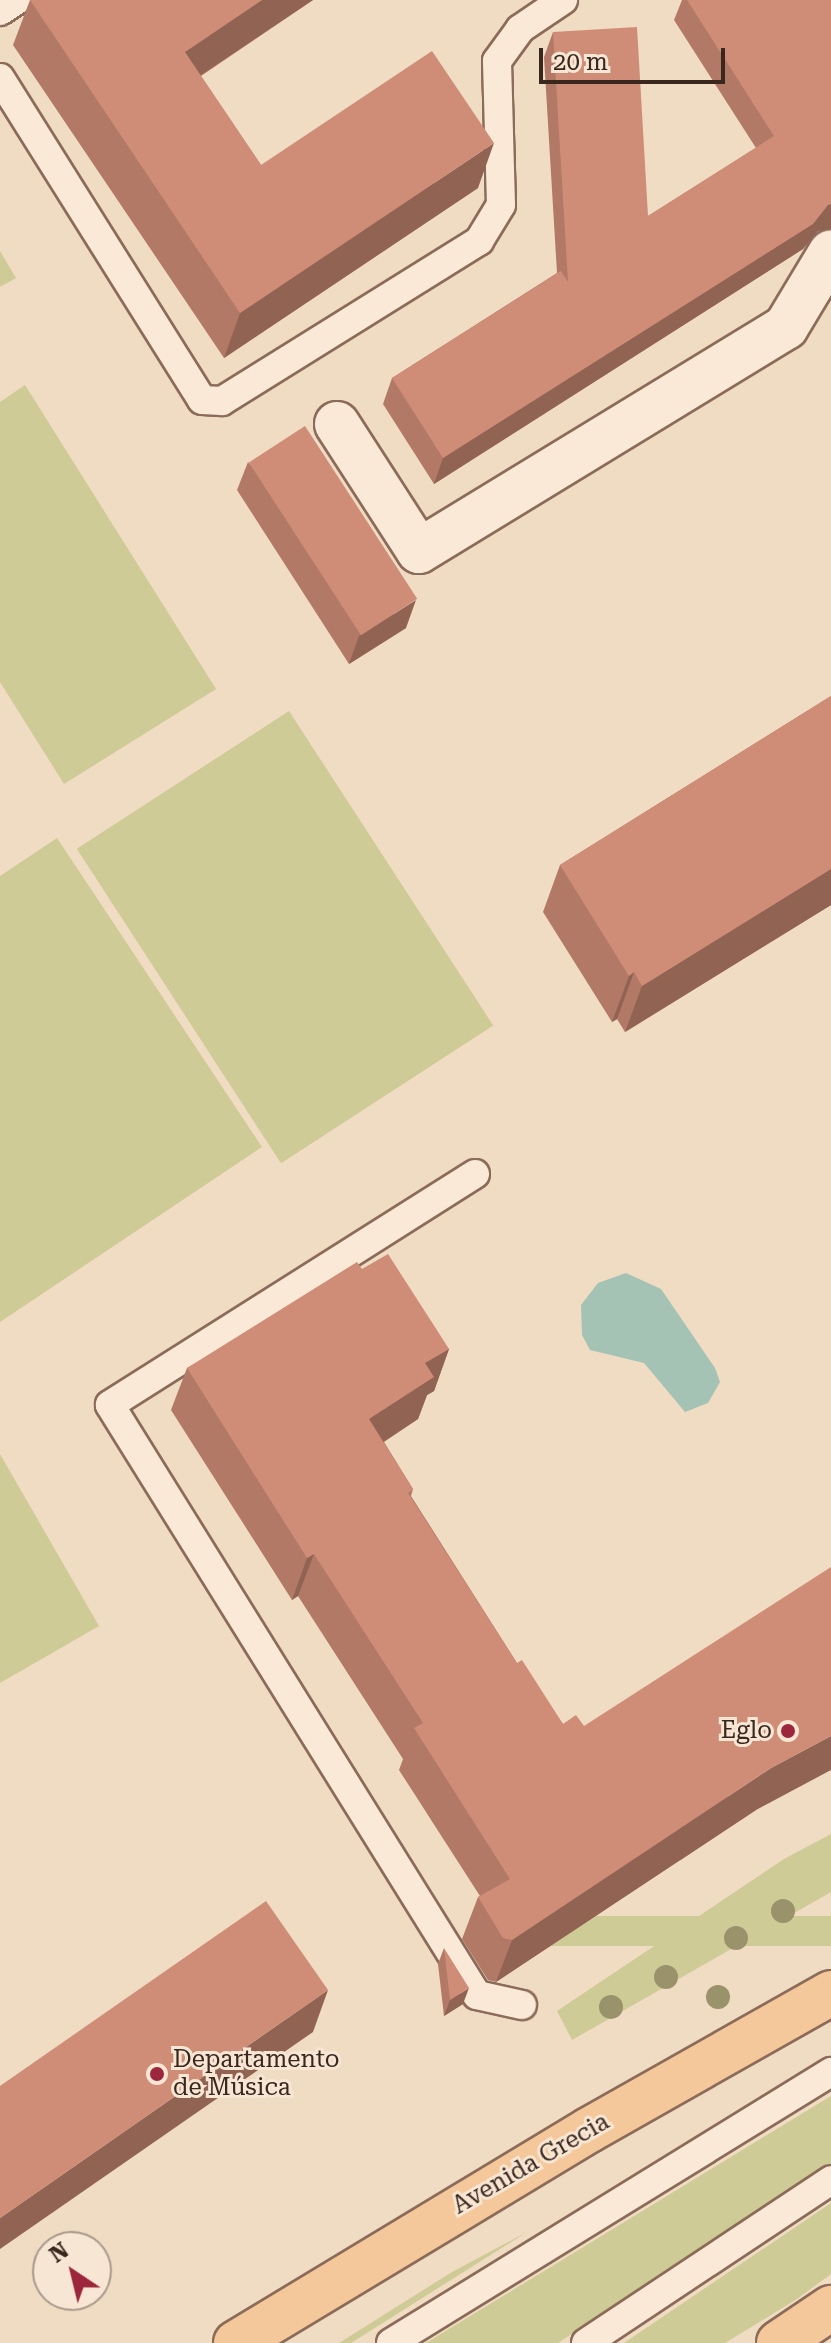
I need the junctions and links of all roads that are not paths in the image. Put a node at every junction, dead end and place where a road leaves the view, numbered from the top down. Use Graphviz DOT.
graph roads {
  1 [pos="17,0"];
  2 [pos="563,0"];
  3 [pos="0,11"];
  4 [pos="0,78"];
  5 [pos="831,252"];
  6 [pos="337,424"];
  7 [pos="475,1174"];
  8 [pos="831,1993"];
  9 [pos="522,2005"];
  10 [pos="831,2072"];
  11 [pos="831,2180"];
  12 [pos="831,2308"];
  13 [pos="236,2343"];
  14 [pos="391,2343"];
  15 [pos="586,2343"];
  16 [pos="779,2343"];
  1 -- 3 [label="lane"];
  2 -- 4 [label="lane"];
  5 -- 6 [label="street"];
  7 -- 9 [label="lane"];
  8 -- 13 [label="main road, Avenida Grecia"];
  10 -- 14 [label="lane"];
  11 -- 15 [label="lane"];
  12 -- 16 [label="main road"];
}
